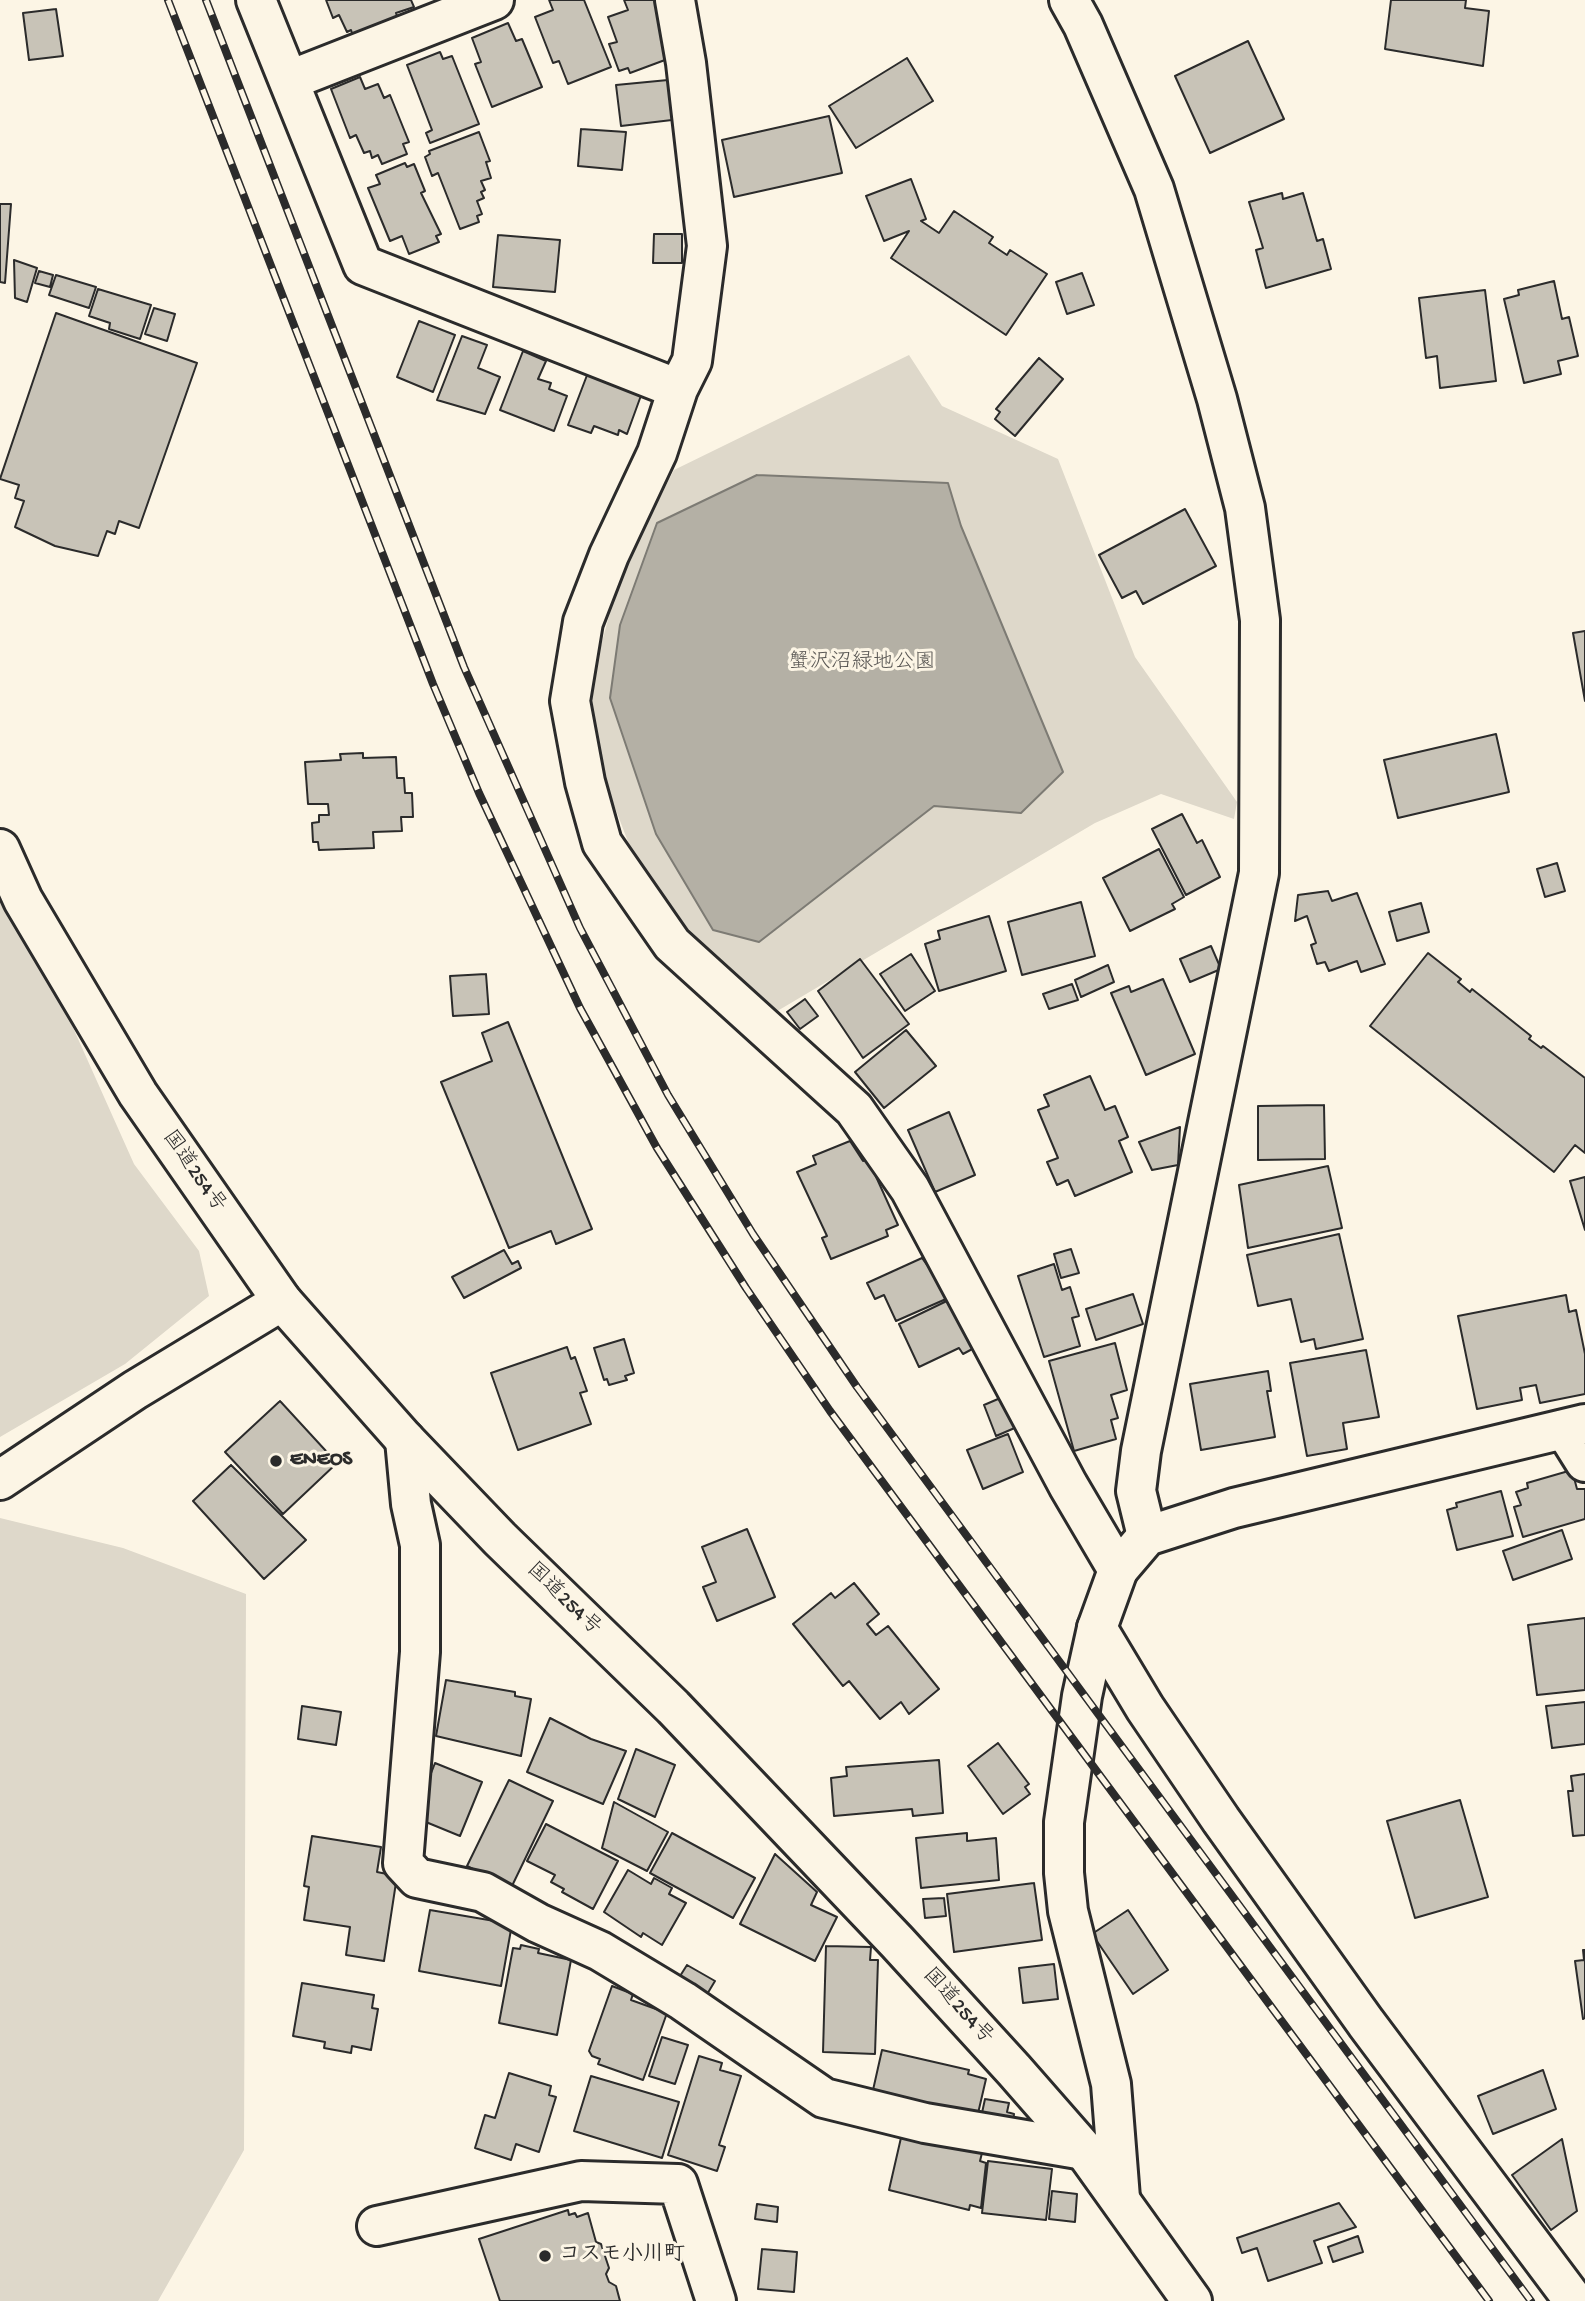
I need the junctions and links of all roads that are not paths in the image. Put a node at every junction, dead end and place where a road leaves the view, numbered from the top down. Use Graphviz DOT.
graph roads {
  1 [pos="256,0"];
  2 [pos="494,0"];
  3 [pos="675,0"];
  4 [pos="1069,0"];
  5 [pos="290,80"];
  6 [pos="678,389"];
  7 [pos="0,849"];
  8 [pos="282,1301"];
  9 [pos="1575,1427"];
  10 [pos="405,1440"];
  11 [pos="1585,1462"];
  12 [pos="0,1480"];
  13 [pos="1147,1536"];
  14 [pos="1118,1570"];
  15 [pos="1097,1628"];
  16 [pos="1084,2150"];
  17 [pos="1121,2198"];
  18 [pos="377,2227"];
  19 [pos="716,2301"];
  20 [pos="1192,2301"];
  21 [pos="1574,2301"];
  1 -- 5 [label="main road"];
  2 -- 5 [label="main road"];
  3 -- 6 [label="main road"];
  4 -- 13 [label="main road"];
  5 -- 6 [label="main road"];
  6 -- 14 [label="main road"];
  7 -- 8 [label="main road, 国道254号"];
  8 -- 10 [label="main road, 国道254号"];
  8 -- 12 [label="main road"];
  9 -- 11 [label="main road"];
  9 -- 13 [label="main road"];
  10 -- 16 [label="main road, 国道254号"];
  10 -- 16 [label="main road"];
  13 -- 14 [label="main road"];
  14 -- 15 [label="main road"];
  15 -- 17 [label="main road"];
  15 -- 21 [label="main road"];
  16 -- 17 [label="main road, 国道254号"];
  17 -- 20 [label="main road, 国道254号"];
  18 -- 19 [label="main road"];
}
